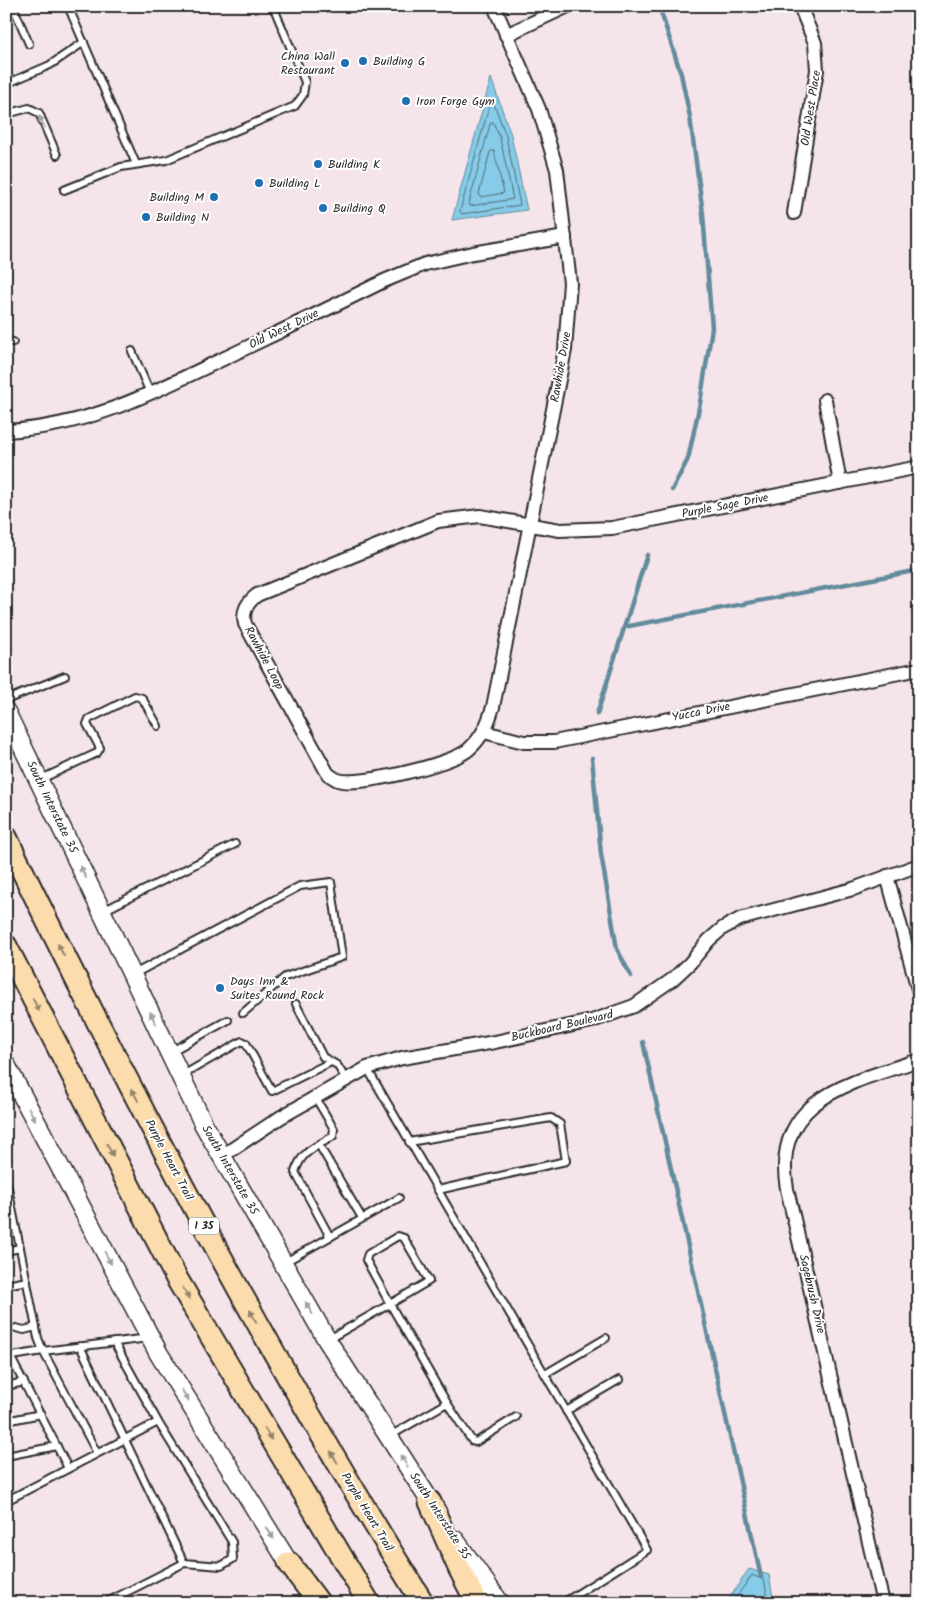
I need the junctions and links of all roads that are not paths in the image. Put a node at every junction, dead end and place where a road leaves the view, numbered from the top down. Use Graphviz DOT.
graph roads {
  1 [pos="13,6"];
  2 [pos="68,6"];
  3 [pos="273,6"];
  4 [pos="494,6"];
  5 [pos="568,6"];
  6 [pos="800,6"];
  7 [pos="506,35"];
  8 [pos="84,42"];
  9 [pos="29,44"];
  10 [pos="6,84"];
  11 [pos="14,112"];
  12 [pos="58,154"];
  13 [pos="136,164"];
  14 [pos="64,190"];
  15 [pos="794,213"];
  16 [pos="565,237"];
  17 [pos="132,351"];
  18 [pos="150,394"];
  19 [pos="825,400"];
  20 [pos="6,431"];
  21 [pos="919,467"];
  22 [pos="840,483"];
  23 [pos="531,525"];
  24 [pos="919,669"];
  25 [pos="65,676"];
  26 [pos="6,700"];
  27 [pos="6,712"];
  28 [pos="158,726"];
  29 [pos="484,732"];
  30 [pos="39,780"];
  31 [pos="6,837"];
  32 [pos="235,844"];
  33 [pos="919,865"];
  34 [pos="887,876"];
  35 [pos="102,912"];
  36 [pos="6,946"];
  37 [pos="132,975"];
  38 [pos="919,993"];
  39 [pos="296,1004"];
  40 [pos="243,1013"];
  41 [pos="228,1020"];
  42 [pos="169,1052"];
  43 [pos="919,1060"];
  44 [pos="331,1062"];
  45 [pos="367,1068"];
  46 [pos="7,1070"];
  47 [pos="181,1077"];
  48 [pos="346,1079"];
  49 [pos="316,1097"];
  50 [pos="410,1142"];
  51 [pos="319,1145"];
  52 [pos="222,1156"];
  53 [pos="7,1181"];
  54 [pos="438,1190"];
  55 [pos="399,1198"];
  56 [pos="362,1218"];
  57 [pos="330,1237"];
  58 [pos="20,1248"];
  59 [pos="6,1251"];
  60 [pos="283,1263"];
  61 [pos="27,1280"];
  62 [pos="6,1285"];
  63 [pos="390,1304"];
  64 [pos="36,1327"];
  65 [pos="17,1331"];
  66 [pos="150,1338"];
  67 [pos="606,1338"];
  68 [pos="327,1340"];
  69 [pos="114,1342"];
  70 [pos="80,1346"];
  71 [pos="43,1351"];
  72 [pos="8,1356"];
  73 [pos="545,1374"];
  74 [pos="619,1380"];
  75 [pos="24,1382"];
  76 [pos="6,1386"];
  77 [pos="448,1404"];
  78 [pos="566,1411"];
  79 [pos="41,1414"];
  80 [pos="516,1418"];
  81 [pos="6,1421"];
  82 [pos="158,1422"];
  83 [pos="388,1437"];
  84 [pos="126,1439"];
  85 [pos="57,1446"];
  86 [pos="97,1454"];
  87 [pos="6,1456"];
  88 [pos="68,1468"];
  89 [pos="6,1501"];
  90 [pos="430,1502"];
  91 [pos="184,1563"];
  92 [pos="289,1564"];
  93 [pos="105,1603"];
  94 [pos="312,1603"];
  95 [pos="319,1603"];
  96 [pos="369,1603"];
  97 [pos="423,1603"];
  98 [pos="477,1603"];
  99 [pos="500,1603"];
  100 [pos="562,1603"];
  101 [pos="883,1603"];
  1 -- 9 [label="lane"];
  2 -- 8 [label="lane"];
  3 -- 13 [label="lane"];
  4 -- 7 [label="street, Rawhide Drive"];
  5 -- 7 [label="street"];
  6 -- 15 [label="street, Old West Place"];
  7 -- 16 [label="street, Rawhide Drive"];
  8 -- 10 [label="lane"];
  8 -- 13 [label="lane"];
  12 -- 11 [label="lane, one-way"];
  13 -- 14 [label="lane"];
  16 -- 18 [label="street, Old West Drive"];
  16 -- 23 [label="street, Rawhide Drive"];
  17 -- 18 [label="lane"];
  18 -- 20 [label="street, Old West Drive"];
  19 -- 22 [label="street"];
  21 -- 22 [label="street, Purple Sage Drive"];
  22 -- 23 [label="street, Purple Sage Drive"];
  23 -- 29 [label="street, Rawhide Drive"];
  23 -- 29 [label="street, Rawhide Loop"];
  24 -- 29 [label="street, Yucca Drive"];
  25 -- 26 [label="lane"];
  27 -- 30 [label="main road, South Interstate 35"];
  28 -- 30 [label="lane"];
  35 -- 30 [label="main road, South Interstate 35, one-way"];
  97 -- 31 [label="highway, Purple Heart Trail / I 35, one-way"];
  32 -- 35 [label="lane"];
  33 -- 34 [label="street, Buckboard Boulevard"];
  34 -- 38 [label="street"];
  34 -- 45 [label="street, Buckboard Boulevard"];
  35 -- 37 [label="main road, South Interstate 35"];
  36 -- 96 [label="highway, one-way"];
  37 -- 40 [label="lane"];
  42 -- 37 [label="main road, South Interstate 35, one-way"];
  39 -- 44 [label="lane"];
  41 -- 42 [label="lane"];
  42 -- 47 [label="main road, South Interstate 35"];
  43 -- 101 [label="street, Sagebrush Drive"];
  44 -- 47 [label="lane"];
  44 -- 48 [label="lane"];
  45 -- 48 [label="street, Buckboard Boulevard"];
  45 -- 50 [label="lane"];
  46 -- 66 [label="main road, one-way"];
  47 -- 52 [label="main road, South Interstate 35"];
  48 -- 49 [label="street, Buckboard Boulevard"];
  49 -- 51 [label="lane"];
  49 -- 52 [label="street, Buckboard Boulevard"];
  50 -- 54 [label="lane"];
  50 -- 54 [label="lane"];
  51 -- 56 [label="lane"];
  51 -- 57 [label="lane"];
  52 -- 60 [label="main road, South Interstate 35"];
  53 -- 58 [label="lane"];
  54 -- 73 [label="lane"];
  55 -- 56 [label="lane"];
  56 -- 57 [label="lane"];
  57 -- 60 [label="lane"];
  58 -- 59 [label="lane"];
  58 -- 61 [label="lane"];
  68 -- 60 [label="main road, South Interstate 35, one-way"];
  61 -- 62 [label="lane"];
  61 -- 64 [label="lane"];
  63 -- 63 [label="lane"];
  63 -- 68 [label="lane"];
  63 -- 77 [label="lane"];
  64 -- 65 [label="lane"];
  64 -- 71 [label="lane"];
  66 -- 69 [label="lane"];
  66 -- 92 [label="main road, one-way"];
  67 -- 73 [label="lane"];
  68 -- 83 [label="main road, South Interstate 35"];
  69 -- 70 [label="lane"];
  69 -- 82 [label="lane"];
  70 -- 71 [label="lane"];
  70 -- 84 [label="lane"];
  71 -- 72 [label="lane"];
  71 -- 86 [label="lane"];
  72 -- 75 [label="lane"];
  73 -- 78 [label="lane"];
  74 -- 78 [label="lane"];
  75 -- 76 [label="lane"];
  75 -- 79 [label="lane"];
  77 -- 80 [label="lane"];
  77 -- 83 [label="lane"];
  78 -- 100 [label="lane"];
  79 -- 81 [label="lane"];
  79 -- 85 [label="lane"];
  82 -- 84 [label="lane"];
  82 -- 91 [label="lane"];
  90 -- 83 [label="main road, South Interstate 35, one-way"];
  84 -- 86 [label="lane"];
  84 -- 91 [label="lane"];
  85 -- 87 [label="lane"];
  85 -- 88 [label="lane"];
  86 -- 88 [label="lane"];
  88 -- 89 [label="lane"];
  90 -- 98 [label="highway"];
  90 -- 99 [label="main road, South Interstate 35"];
  91 -- 93 [label="lane"];
  92 -- 94 [label="main road"];
  92 -- 95 [label="highway"];
}
